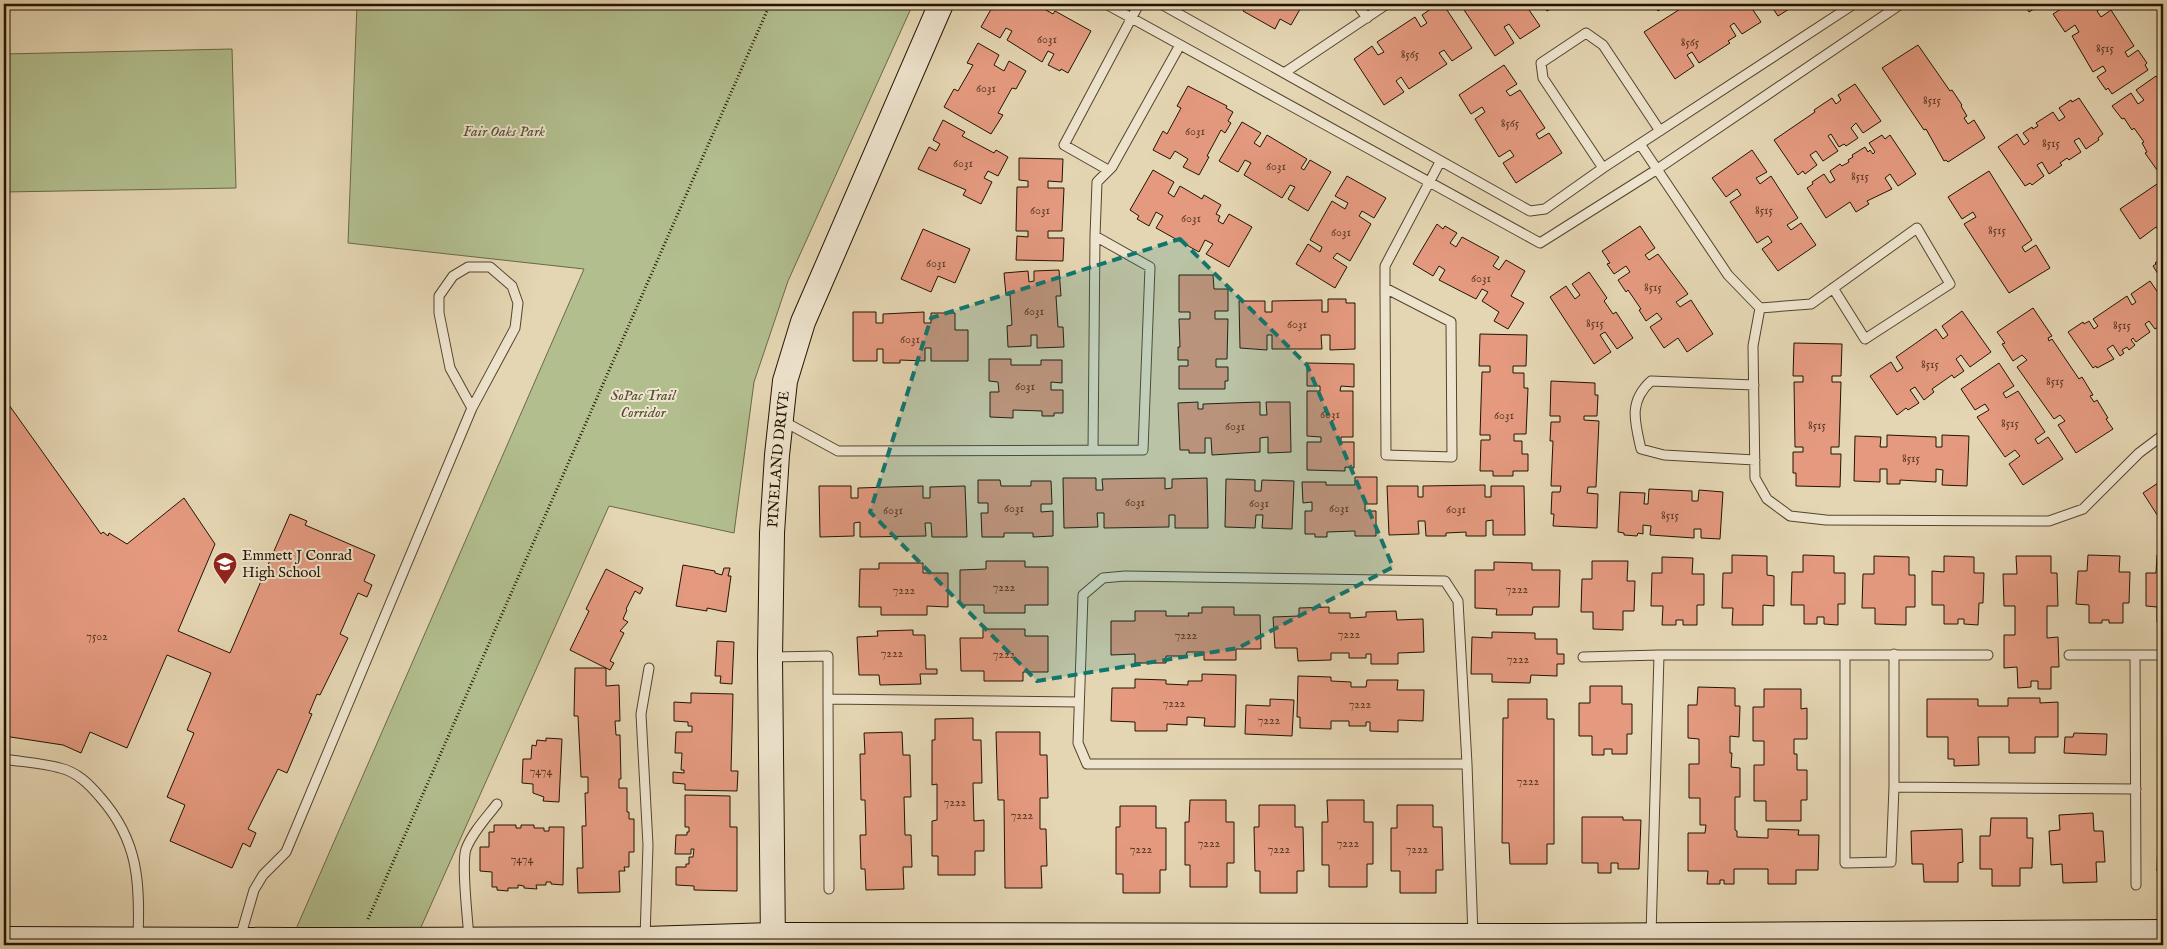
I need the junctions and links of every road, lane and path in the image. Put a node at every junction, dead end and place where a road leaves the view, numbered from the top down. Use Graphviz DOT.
graph roads {
  1 [pos="770,4"];
  2 [pos="941,4"];
  3 [pos="1106,4"];
  4 [pos="1139,4"];
  5 [pos="1161,4"];
  6 [pos="1357,4"];
  7 [pos="1387,4"];
  8 [pos="1854,4"];
  9 [pos="1901,4"];
  10 [pos="1132,18"];
  11 [pos="1367,18"];
  12 [pos="1180,45"];
  13 [pos="1284,73"];
  14 [pos="1660,132"];
  15 [pos="1640,144"];
  16 [pos="1440,162"];
  17 [pos="1602,168"];
  18 [pos="1108,170"];
  19 [pos="1656,170"];
  20 [pos="1430,182"];
  21 [pos="1095,236"];
  22 [pos="1385,288"];
  23 [pos="1834,288"];
  24 [pos="1760,308"];
  25 [pos="1754,385"];
  26 [pos="472,408"];
  27 [pos="781,419"];
  28 [pos="2163,435"];
  29 [pos="1093,450"];
  30 [pos="1755,460"];
  31 [pos="1894,654"];
  32 [pos="1659,655"];
  33 [pos="1988,655"];
  34 [pos="2069,655"];
  35 [pos="1845,656"];
  36 [pos="2135,656"];
  37 [pos="2163,656"];
  38 [pos="770,657"];
  39 [pos="1583,657"];
  40 [pos="649,668"];
  41 [pos="828,699"];
  42 [pos="1079,702"];
  43 [pos="4,760"];
  44 [pos="1467,764"];
  45 [pos="1894,788"];
  46 [pos="2136,789"];
  47 [pos="497,804"];
  48 [pos="2136,885"];
  49 [pos="829,889"];
  50 [pos="365,927"];
  51 [pos="2148,934"];
  52 [pos="1473,936"];
  53 [pos="1651,936"];
  54 [pos="645,939"];
  55 [pos="4,940"];
  56 [pos="138,940"];
  57 [pos="240,940"];
  58 [pos="773,940"];
  59 [pos="989,940"];
  60 [pos="1036,940"];
  61 [pos="1859,940"];
  62 [pos="1256,941"];
  63 [pos="455,942"];
  1 -- 50 [label="path"];
  2 -- 27 [label="main road, PINELAND DRIVE"];
  3 -- 10 [label="lane"];
  4 -- 10 [label="lane"];
  5 -- 13 [label="lane"];
  6 -- 11 [label="lane"];
  7 -- 11 [label="lane"];
  8 -- 14 [label="lane"];
  9 -- 19 [label="lane"];
  10 -- 12 [label="lane"];
  10 -- 18 [label="lane"];
  11 -- 13 [label="lane"];
  12 -- 18 [label="lane"];
  12 -- 20 [label="lane"];
  13 -- 16 [label="lane"];
  14 -- 15 [label="lane"];
  14 -- 17 [label="lane"];
  15 -- 17 [label="lane"];
  15 -- 19 [label="lane"];
  16 -- 17 [label="lane"];
  16 -- 20 [label="lane"];
  18 -- 21 [label="lane"];
  19 -- 20 [label="lane"];
  19 -- 24 [label="lane"];
  20 -- 22 [label="lane"];
  21 -- 29 [label="lane"];
  21 -- 29 [label="lane"];
  22 -- 22 [label="lane"];
  23 -- 23 [label="lane"];
  23 -- 24 [label="lane"];
  24 -- 25 [label="lane"];
  25 -- 30 [label="lane"];
  25 -- 30 [label="lane"];
  26 -- 26 [label="lane"];
  26 -- 57 [label="lane"];
  27 -- 29 [label="lane"];
  27 -- 38 [label="main road, PINELAND DRIVE"];
  28 -- 30 [label="lane"];
  31 -- 33 [label="lane"];
  31 -- 35 [label="lane"];
  31 -- 45 [label="lane"];
  32 -- 35 [label="lane"];
  32 -- 39 [label="lane"];
  32 -- 53 [label="lane"];
  34 -- 36 [label="lane"];
  35 -- 45 [label="lane"];
  36 -- 37 [label="lane"];
  36 -- 46 [label="lane"];
  38 -- 41 [label="lane"];
  38 -- 58 [label="main road, PINELAND DRIVE"];
  40 -- 54 [label="lane"];
  41 -- 42 [label="lane"];
  41 -- 49 [label="lane"];
  42 -- 44 [label="lane"];
  42 -- 44 [label="lane"];
  43 -- 56 [label="lane"];
  44 -- 52 [label="lane"];
  45 -- 46 [label="lane"];
  46 -- 48 [label="lane"];
  47 -- 63 [label="lane"];
  51 -- 61 [label="main road"];
  52 -- 53 [label="main road"];
  52 -- 62 [label="main road"];
  53 -- 61 [label="main road"];
  54 -- 58 [label="main road"];
  54 -- 63 [label="main road"];
  55 -- 56 [label="main road"];
  56 -- 57 [label="main road"];
  57 -- 63 [label="main road, bridge"];
  58 -- 59 [label="main road"];
  59 -- 60 [label="main road"];
  60 -- 62 [label="main road"];
}
